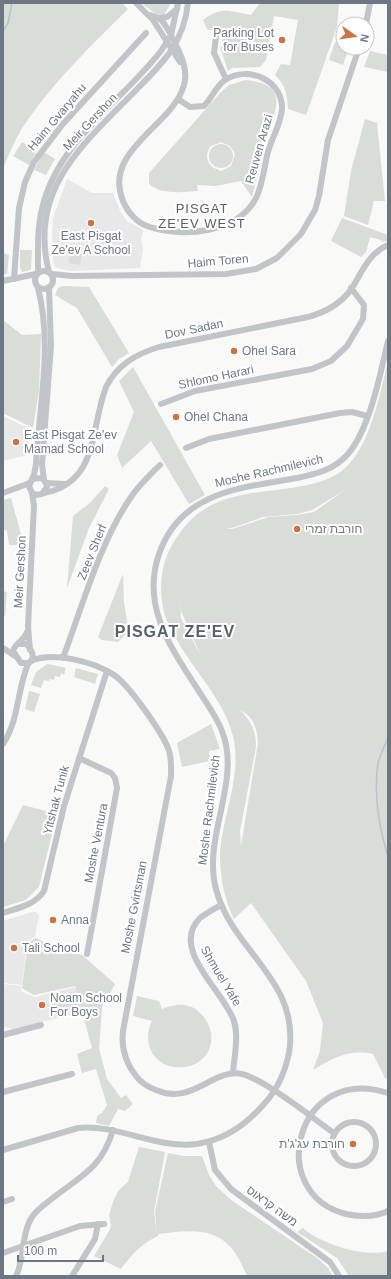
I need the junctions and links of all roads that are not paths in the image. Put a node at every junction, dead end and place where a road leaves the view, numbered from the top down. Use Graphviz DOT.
graph roads {
  1 [pos="136,3"];
  2 [pos="188,3"];
  3 [pos="370,3"];
  4 [pos="178,5"];
  5 [pos="149,15"];
  6 [pos="368,16"];
  7 [pos="157,18"];
  8 [pos="146,33"];
  9 [pos="216,36"];
  10 [pos="169,38"];
  11 [pos="174,47"];
  12 [pos="356,56"];
  13 [pos="226,79"];
  14 [pos="178,99"];
  15 [pos="388,245"];
  16 [pos="388,249"];
  17 [pos="377,252"];
  18 [pos="37,273"];
  19 [pos="50,273"];
  20 [pos="72,276"];
  21 [pos="17,279"];
  22 [pos="3,281"];
  23 [pos="37,286"];
  24 [pos="50,286"];
  25 [pos="352,288"];
  26 [pos="388,341"];
  27 [pos="161,404"];
  28 [pos="367,416"];
  29 [pos="186,448"];
  30 [pos="160,465"];
  31 [pos="31,481"];
  32 [pos="45,481"];
  33 [pos="68,484"];
  34 [pos="15,490"];
  35 [pos="31,492"];
  36 [pos="3,493"];
  37 [pos="43,494"];
  38 [pos="34,518"];
  39 [pos="28,626"];
  40 [pos="17,645"];
  41 [pos="3,647"];
  42 [pos="32,652"];
  43 [pos="48,658"];
  44 [pos="63,658"];
  45 [pos="17,659"];
  46 [pos="30,663"];
  47 [pos="107,671"];
  48 [pos="22,680"];
  49 [pos="3,744"];
  50 [pos="79,758"];
  51 [pos="221,906"];
  52 [pos="3,913"];
  53 [pos="87,954"];
  54 [pos="41,1024"];
  55 [pos="3,1035"];
  56 [pos="233,1073"];
  57 [pos="72,1074"];
  58 [pos="274,1091"];
  59 [pos="3,1092"];
  60 [pos="388,1093"];
  61 [pos="310,1116"];
  62 [pos="113,1130"];
  63 [pos="334,1133"];
  64 [pos="209,1142"];
  65 [pos="3,1150"];
  66 [pos="12,1199"];
  67 [pos="3,1202"];
  68 [pos="388,1211"];
  69 [pos="25,1245"];
  70 [pos="3,1253"];
  71 [pos="16,1276"];
  72 [pos="72,1276"];
  73 [pos="339,1276"];
  1 -- 5 [label="street"];
  2 -- 11 [label="street, Meir Gershon"];
  3 -- 6 [label="street"];
  4 -- 7 [label="street"];
  4 -- 10 [label="street, Meir Gershon"];
  5 -- 7 [label="street"];
  5 -- 10 [label="street"];
  7 -- 10 [label="street"];
  8 -- 21 [label="street, Haim Gvaryahu"];
  9 -- 13 [label="street"];
  10 -- 11 [label="street, Reuven Arazi"];
  10 -- 18 [label="street, Meir Gershon"];
  11 -- 14 [label="street, Reuven Arazi"];
  11 -- 19 [label="street, Meir Gershon"];
  12 -- 20 [label="street, Haim Toren"];
  13 -- 14 [label="street"];
  13 -- 14 [label="street, Reuven Arazi"];
  15 -- 17 [label="street, Dov Sadan"];
  16 -- 17 [label="street"];
  17 -- 25 [label="street, Dov Sadan"];
  18 -- 19 [label="street"];
  18 -- 21 [label="street"];
  18 -- 23 [label="street"];
  19 -- 20 [label="street, Haim Toren"];
  19 -- 24 [label="street"];
  20 -- 24 [label="street, Haim Toren"];
  21 -- 22 [label="street"];
  21 -- 23 [label="street"];
  23 -- 24 [label="street"];
  23 -- 31 [label="street"];
  24 -- 32 [label="street"];
  25 -- 27 [label="street, Shlomo Harari"];
  25 -- 33 [label="street, Dov Sadan"];
  26 -- 28 [label="street, Moshe Rachmilevich"];
  28 -- 29 [label="street"];
  28 -- 51 [label="street, Moshe Rachmilevich"];
  30 -- 44 [label="street, Zeev Sherf"];
  31 -- 32 [label="street"];
  31 -- 34 [label="street"];
  31 -- 35 [label="street"];
  32 -- 33 [label="street"];
  32 -- 37 [label="street"];
  33 -- 37 [label="street, Dov Sadan"];
  34 -- 35 [label="street"];
  34 -- 36 [label="street"];
  35 -- 37 [label="street"];
  35 -- 38 [label="street, Meir Gershon"];
  37 -- 38 [label="street, Meir Gershon"];
  38 -- 39 [label="street, Meir Gershon"];
  39 -- 40 [label="street, Meir Gershon"];
  39 -- 42 [label="street, Meir Gershon"];
  40 -- 41 [label="street"];
  40 -- 42 [label="street"];
  40 -- 45 [label="street"];
  41 -- 45 [label="street"];
  42 -- 43 [label="street, Moshe Gvirtsman"];
  42 -- 46 [label="street"];
  43 -- 44 [label="street, Moshe Gvirtsman"];
  43 -- 46 [label="street, Moshe Gvirtsman"];
  44 -- 47 [label="street, Moshe Gvirtsman"];
  45 -- 46 [label="street"];
  45 -- 48 [label="street"];
  46 -- 48 [label="street"];
  47 -- 50 [label="street, Yitshak Tunik"];
  47 -- 56 [label="street, Moshe Gvirtsman"];
  48 -- 49 [label="street"];
  50 -- 52 [label="street, Yitshak Tunik"];
  50 -- 53 [label="street, Moshe Ventura"];
  51 -- 56 [label="street, Shmuel Yafe"];
  51 -- 58 [label="street, Moshe Rachmilevich"];
  54 -- 55 [label="street"];
  56 -- 58 [label="street"];
  57 -- 59 [label="street"];
  58 -- 61 [label="street"];
  58 -- 64 [label="street, Moshe Rachmilevich"];
  60 -- 61 [label="street"];
  61 -- 63 [label="street"];
  61 -- 68 [label="street"];
  62 -- 64 [label="street, Moshe Rachmilevich"];
  62 -- 65 [label="street, Moshe Rachmilevich"];
  62 -- 69 [label="street"];
  63 -- 63 [label="street"];
  64 -- 73 [label="street, משה קראוס"];
  66 -- 67 [label="street"];
  69 -- 70 [label="street"];
  69 -- 71 [label="street"];
  69 -- 72 [label="street"];
}
